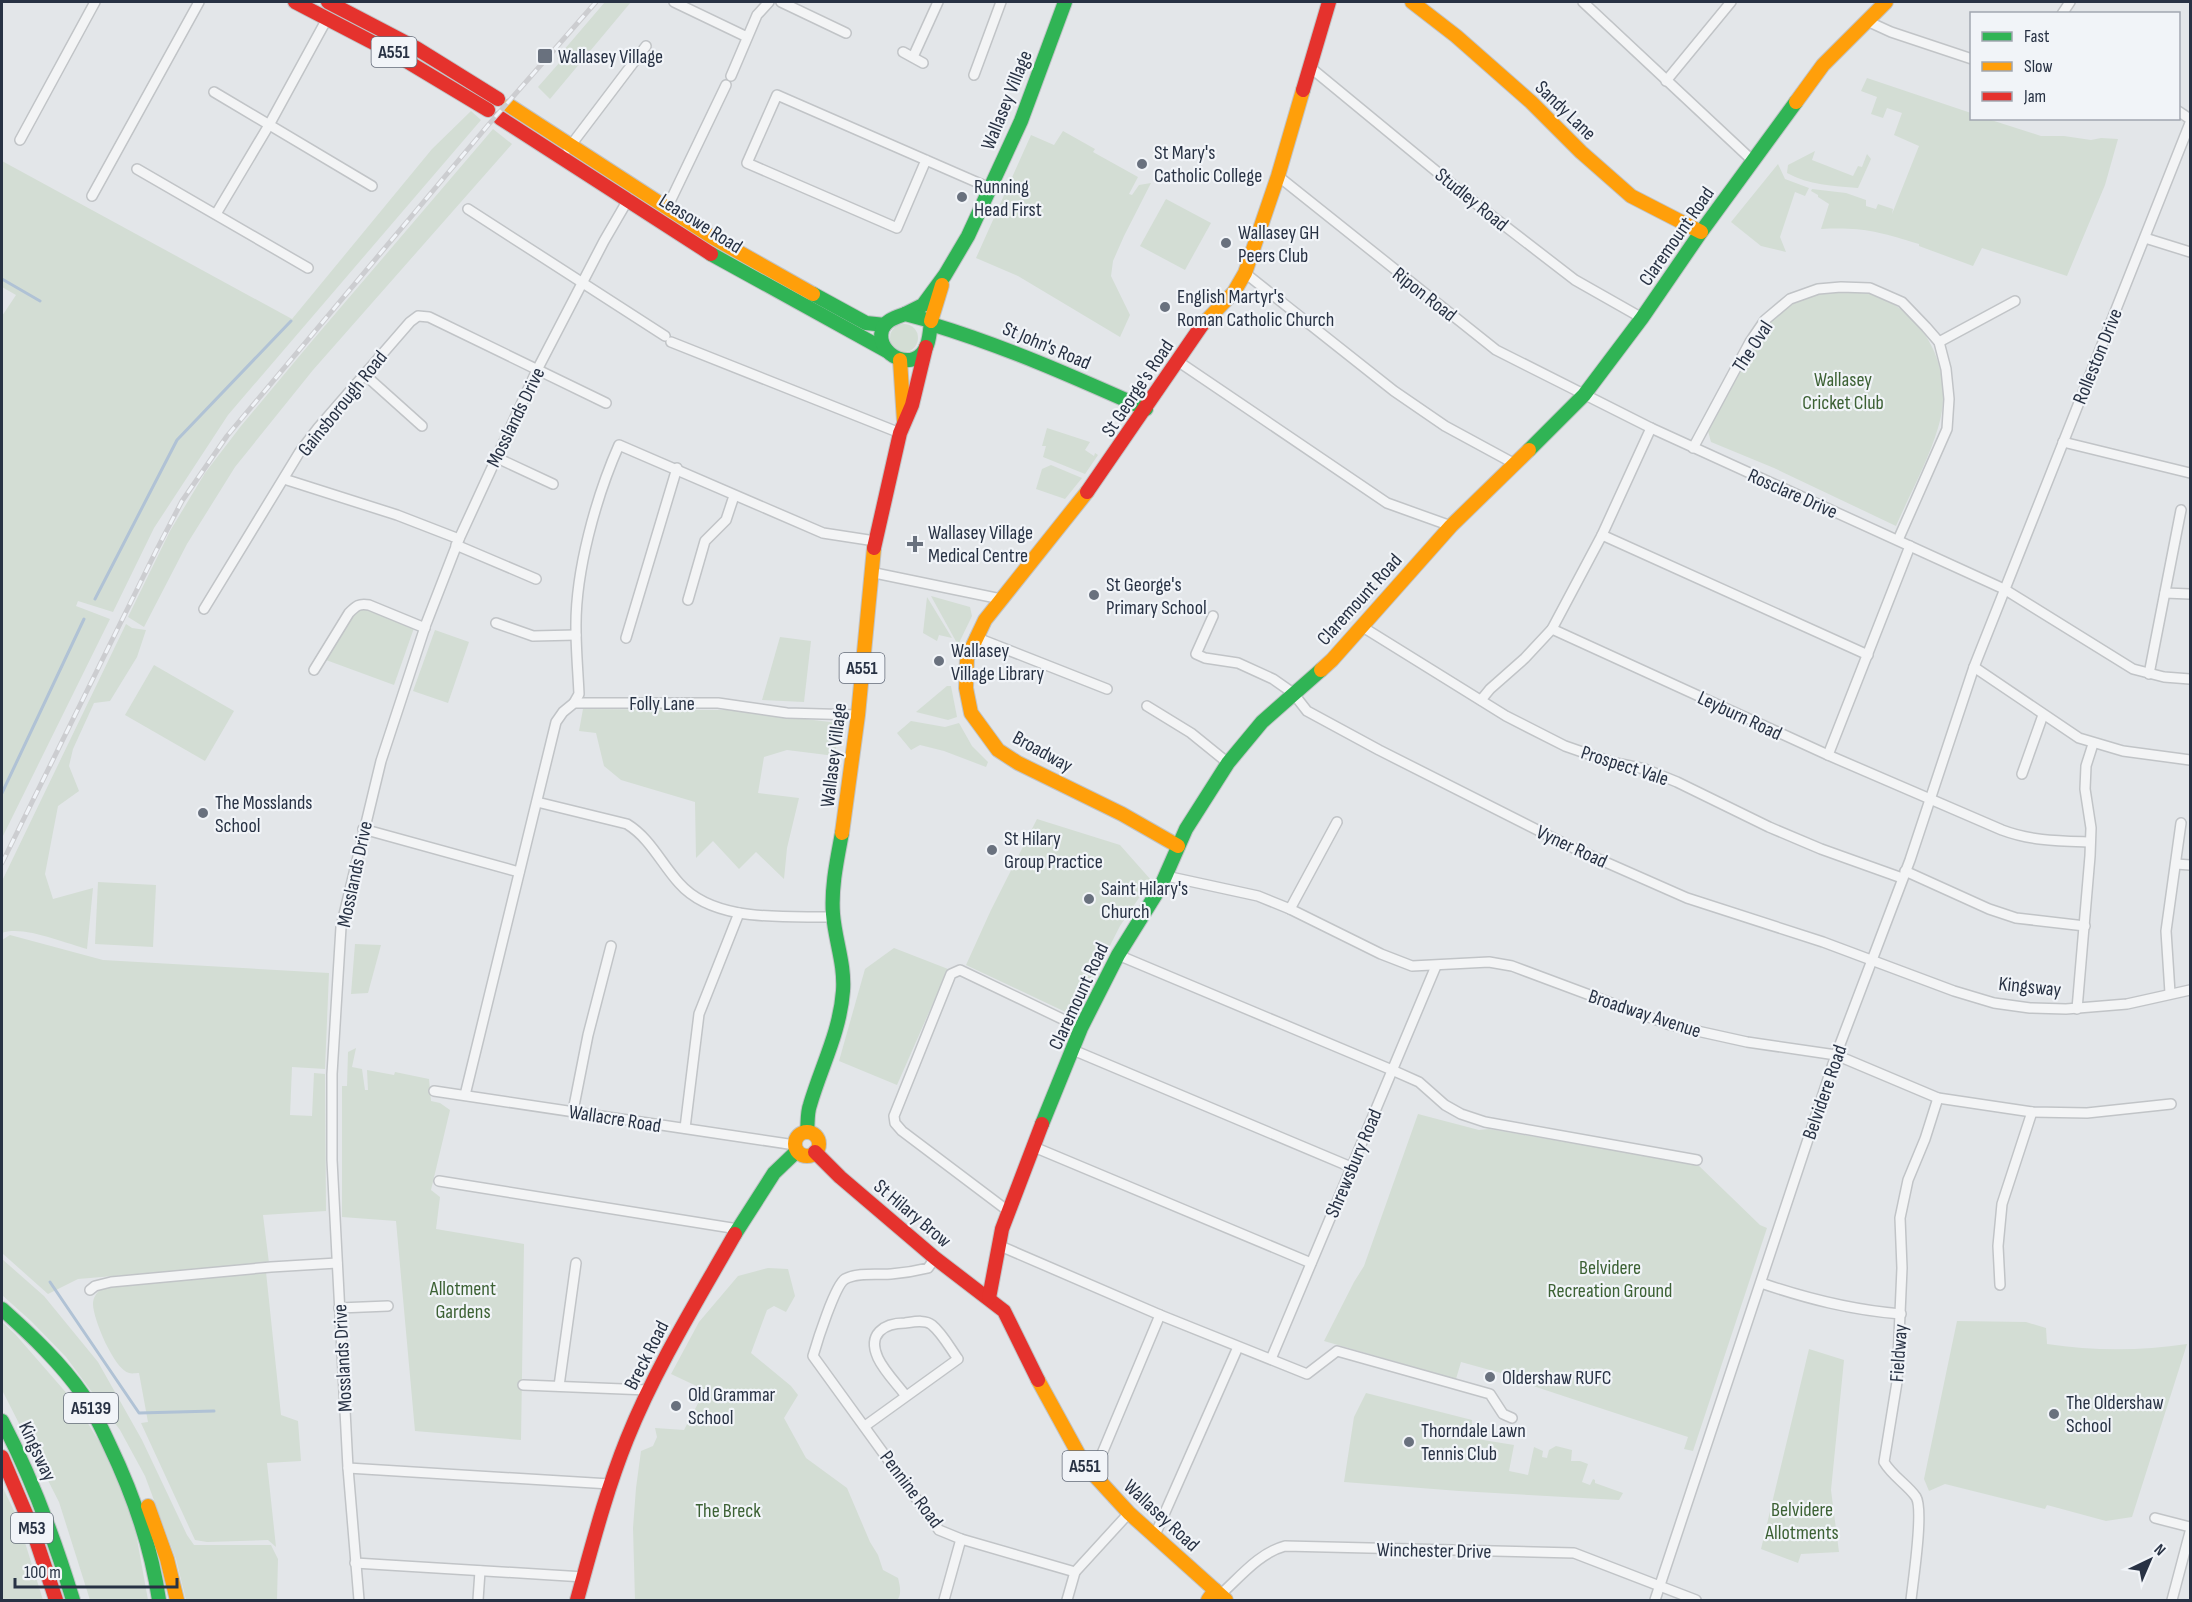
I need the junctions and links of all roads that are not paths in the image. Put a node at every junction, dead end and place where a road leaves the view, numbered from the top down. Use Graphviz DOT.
graph roads {
  1 [pos="95,2"];
  2 [pos="199,2"];
  3 [pos="295,2"];
  4 [pos="328,2"];
  5 [pos="674,2"];
  6 [pos="769,2"];
  7 [pos="781,2"];
  8 [pos="939,2"];
  9 [pos="1001,2"];
  10 [pos="1065,2"];
  11 [pos="1329,2"];
  12 [pos="1412,2"];
  13 [pos="1583,2"];
  14 [pos="1731,2"];
  15 [pos="1886,2"];
  16 [pos="1595,5"];
  17 [pos="328,17"];
  18 [pos="1867,21"];
  19 [pos="846,33"];
  20 [pos="747,37"];
  21 [pos="646,46"];
  22 [pos="903,52"];
  23 [pos="913,57"];
  24 [pos="1970,59"];
  25 [pos="923,63"];
  26 [pos="1311,68"];
  27 [pos="974,75"];
  28 [pos="1666,81"];
  29 [pos="214,92"];
  30 [pos="2190,121"];
  31 [pos="269,124"];
  32 [pos="20,140"];
  33 [pos="570,145"];
  34 [pos="562,160"];
  35 [pos="926,160"];
  36 [pos="1753,161"];
  37 [pos="137,169"];
  38 [pos="1278,176"];
  39 [pos="372,186"];
  40 [pos="634,188"];
  41 [pos="990,188"];
  42 [pos="92,196"];
  43 [pos="627,201"];
  44 [pos="667,208"];
  45 [pos="468,210"];
  46 [pos="216,214"];
  47 [pos="661,222"];
  48 [pos="1701,232"];
  49 [pos="2145,238"];
  50 [pos="2190,252"];
  51 [pos="308,267"];
  52 [pos="1245,273"];
  53 [pos="945,275"];
  54 [pos="583,282"];
  55 [pos="2015,301"];
  56 [pos="905,314"];
  57 [pos="1642,318"];
  58 [pos="931,322"];
  59 [pos="885,325"];
  60 [pos="1938,342"];
  61 [pos="926,347"];
  62 [pos="887,351"];
  63 [pos="900,360"];
  64 [pos="1179,362"];
  65 [pos="537,370"];
  66 [pos="364,374"];
  67 [pos="1584,395"];
  68 [pos="606,403"];
  69 [pos="1146,409"];
  70 [pos="422,426"];
  71 [pos="902,427"];
  72 [pos="1651,428"];
  73 [pos="2062,442"];
  74 [pos="1693,448"];
  75 [pos="495,457"];
  76 [pos="1515,464"];
  77 [pos="676,468"];
  78 [pos="2190,473"];
  79 [pos="284,480"];
  80 [pos="553,484"];
  81 [pos="734,496"];
  82 [pos="2181,510"];
  83 [pos="1451,526"];
  84 [pos="1602,535"];
  85 [pos="1898,540"];
  86 [pos="875,541"];
  87 [pos="457,542"];
  88 [pos="1910,546"];
  89 [pos="870,572"];
  90 [pos="536,579"];
  91 [pos="2004,589"];
  92 [pos="2165,593"];
  93 [pos="2190,594"];
  94 [pos="1001,598"];
  95 [pos="688,600"];
  96 [pos="204,609"];
  97 [pos="1213,616"];
  98 [pos="496,623"];
  99 [pos="1361,626"];
  100 [pos="425,628"];
  101 [pos="1552,629"];
  102 [pos="576,635"];
  103 [pos="975,637"];
  104 [pos="626,638"];
  105 [pos="1868,655"];
  106 [pos="1974,667"];
  107 [pos="314,670"];
  108 [pos="2149,675"];
  109 [pos="2190,679"];
  110 [pos="1107,689"];
  111 [pos="1293,693"];
  112 [pos="1481,700"];
  113 [pos="574,703"];
  114 [pos="1147,706"];
  115 [pos="858,715"];
  116 [pos="2043,715"];
  117 [pos="2093,744"];
  118 [pos="1828,755"];
  119 [pos="2190,760"];
  120 [pos="1228,763"];
  121 [pos="2022,774"];
  122 [pos="1929,799"];
  123 [pos="537,802"];
  124 [pos="1337,822"];
  125 [pos="2181,823"];
  126 [pos="363,830"];
  127 [pos="2090,842"];
  128 [pos="1178,846"];
  129 [pos="2176,864"];
  130 [pos="2190,865"];
  131 [pos="519,872"];
  132 [pos="1904,875"];
  133 [pos="1166,876"];
  134 [pos="1290,909"];
  135 [pos="739,913"];
  136 [pos="833,917"];
  137 [pos="2085,926"];
  138 [pos="611,946"];
  139 [pos="1118,955"];
  140 [pos="1871,960"];
  141 [pos="1436,966"];
  142 [pos="2190,990"];
  143 [pos="2170,993"];
  144 [pos="2077,1009"];
  145 [pos="1081,1028"];
  146 [pos="1073,1050"];
  147 [pos="1836,1056"];
  148 [pos="1392,1070"];
  149 [pos="434,1090"];
  150 [pos="465,1095"];
  151 [pos="1938,1098"];
  152 [pos="2171,1104"];
  153 [pos="573,1112"];
  154 [pos="2032,1112"];
  155 [pos="685,1128"];
  156 [pos="807,1132"];
  157 [pos="1034,1147"];
  158 [pos="796,1148"];
  159 [pos="815,1152"];
  160 [pos="1697,1160"];
  161 [pos="1351,1167"];
  162 [pos="439,1181"];
  163 [pos="1008,1212"];
  164 [pos="738,1229"];
  165 [pos="998,1245"];
  166 [pos="935,1258"];
  167 [pos="337,1263"];
  168 [pos="576,1263"];
  169 [pos="1311,1263"];
  170 [pos="1761,1283"];
  171 [pos="2000,1285"];
  172 [pos="90,1290"];
  173 [pos="989,1298"];
  174 [pos="388,1306"];
  175 [pos="339,1308"];
  176 [pos="2,1309"];
  177 [pos="1901,1314"];
  178 [pos="1160,1315"];
  179 [pos="1238,1347"];
  180 [pos="1271,1359"];
  181 [pos="523,1385"];
  182 [pos="559,1386"];
  183 [pos="648,1390"];
  184 [pos="906,1396"];
  185 [pos="90,1406"];
  186 [pos="1512,1418"];
  187 [pos="2,1421"];
  188 [pos="865,1426"];
  189 [pos="2,1457"];
  190 [pos="348,1468"];
  191 [pos="1093,1475"];
  192 [pos="610,1484"];
  193 [pos="1129,1513"];
  194 [pos="2155,1518"];
  195 [pos="2190,1527"];
  196 [pos="2190,1532"];
  197 [pos="1155,1535"];
  198 [pos="962,1539"];
  199 [pos="356,1563"];
  200 [pos="480,1570"];
  201 [pos="1075,1572"];
  202 [pos="584,1577"];
  203 [pos="1659,1587"];
  204 [pos="1217,1596"];
  205 [pos="56,1600"];
  206 [pos="73,1600"];
  207 [pos="159,1600"];
  208 [pos="177,1600"];
  209 [pos="359,1600"];
  210 [pos="478,1600"];
  211 [pos="577,1600"];
  212 [pos="944,1600"];
  213 [pos="1067,1600"];
  214 [pos="1655,1600"];
  215 [pos="1696,1600"];
  216 [pos="1911,1600"];
  217 [pos="2172,1600"];
  1 -- 32 [label="street"];
  2 -- 42 [label="street"];
  3 -- 17 [label="main road, Leasowe Road / A551"];
  4 -- 33 [label="main road, Leasowe Road / A551"];
  5 -- 20 [label="street"];
  6 -- 20 [label="street"];
  7 -- 19 [label="street"];
  8 -- 23 [label="street"];
  9 -- 27 [label="street"];
  10 -- 41 [label="main road, Wallasey Village"];
  11 -- 26 [label="main road, St George's Road"];
  12 -- 48 [label="main road, Sandy Lane"];
  13 -- 16 [label="street"];
  14 -- 28 [label="street"];
  15 -- 18 [label="main road, Claremount Road"];
  16 -- 28 [label="street"];
  17 -- 31 [label="street"];
  17 -- 34 [label="main road, Leasowe Road / A551"];
  18 -- 24 [label="street"];
  18 -- 36 [label="main road, Claremount Road"];
  20 -- 44 [label="street"];
  21 -- 33 [label="street"];
  22 -- 23 [label="street"];
  23 -- 25 [label="street"];
  26 -- 38 [label="main road, St George's Road"];
  26 -- 57 [label="street, Studley Road"];
  28 -- 36 [label="street"];
  29 -- 31 [label="street"];
  30 -- 49 [label="street, Rolleston Drive"];
  31 -- 39 [label="street"];
  31 -- 46 [label="street"];
  33 -- 34 [label="street"];
  33 -- 40 [label="main road, Leasowe Road / A551"];
  34 -- 43 [label="main road, Leasowe Road / A551"];
  35 -- 35 [label="street"];
  35 -- 41 [label="street"];
  36 -- 48 [label="main road, Claremount Road"];
  37 -- 46 [label="street"];
  38 -- 52 [label="main road, St George's Road"];
  38 -- 67 [label="street, Ripon Road"];
  40 -- 43 [label="street, Mosslands Drive"];
  40 -- 44 [label="main road, Leasowe Road / A551"];
  41 -- 53 [label="main road, Wallasey Village"];
  43 -- 47 [label="main road, Leasowe Road / A551"];
  43 -- 54 [label="street, Mosslands Drive"];
  44 -- 47 [label="street"];
  44 -- 59 [label="main road, Leasowe Road / A551"];
  45 -- 54 [label="street"];
  46 -- 51 [label="street"];
  47 -- 62 [label="main road, Leasowe Road / A551"];
  48 -- 57 [label="main road, Claremount Road"];
  49 -- 50 [label="street"];
  49 -- 73 [label="street, Rolleston Drive"];
  52 -- 64 [label="main road, St George's Road"];
  52 -- 76 [label="street"];
  53 -- 56 [label="main road, Wallasey Village"];
  53 -- 58 [label="main road, Wallasey Village"];
  54 -- 65 [label="street, Mosslands Drive"];
  54 -- 71 [label="street"];
  55 -- 60 [label="street"];
  56 -- 58 [label="main road"];
  56 -- 59 [label="main road"];
  57 -- 67 [label="main road, Claremount Road"];
  58 -- 61 [label="main road"];
  58 -- 69 [label="main road, St John's Road"];
  59 -- 62 [label="main road"];
  60 -- 74 [label="street, The Oval"];
  60 -- 85 [label="street, The Oval"];
  61 -- 63 [label="main road"];
  61 -- 71 [label="main road, Wallasey Village / A551"];
  62 -- 63 [label="main road"];
  63 -- 71 [label="main road, Wallasey Village / A551"];
  64 -- 69 [label="main road, St George's Road"];
  64 -- 83 [label="street"];
  65 -- 66 [label="street, Gainsborough Road"];
  65 -- 68 [label="street"];
  65 -- 75 [label="street, Mosslands Drive"];
  66 -- 70 [label="street"];
  66 -- 79 [label="street, Gainsborough Road"];
  67 -- 72 [label="street, Rosclare Drive"];
  67 -- 76 [label="main road, Claremount Road"];
  69 -- 94 [label="main road, St George's Road"];
  71 -- 86 [label="main road, Wallasey Village / A551"];
  72 -- 74 [label="street, Rosclare Drive"];
  72 -- 84 [label="street"];
  73 -- 78 [label="street"];
  73 -- 91 [label="street, Rolleston Drive"];
  74 -- 85 [label="street, Rosclare Drive"];
  75 -- 80 [label="street"];
  75 -- 87 [label="street, Mosslands Drive"];
  76 -- 83 [label="main road, Claremount Road"];
  77 -- 81 [label="street"];
  77 -- 102 [label="street"];
  77 -- 104 [label="street"];
  79 -- 87 [label="street"];
  79 -- 96 [label="street, Gainsborough Road"];
  81 -- 86 [label="street"];
  81 -- 95 [label="street"];
  82 -- 92 [label="street"];
  83 -- 99 [label="main road, Claremount Road"];
  84 -- 101 [label="street"];
  84 -- 105 [label="street"];
  85 -- 88 [label="street, Rosclare Drive"];
  86 -- 89 [label="main road, Wallasey Village / A551"];
  87 -- 90 [label="street"];
  87 -- 100 [label="street, Mosslands Drive"];
  88 -- 91 [label="street, Rosclare Drive"];
  88 -- 105 [label="street"];
  89 -- 94 [label="street"];
  89 -- 115 [label="main road, Wallasey Village / A551"];
  91 -- 106 [label="street, Belvidere Road"];
  91 -- 108 [label="street, Rosclare Drive"];
  92 -- 93 [label="street"];
  92 -- 108 [label="street"];
  94 -- 103 [label="main road, St George's Road"];
  97 -- 111 [label="street, Vyner Road"];
  98 -- 102 [label="street"];
  99 -- 111 [label="main road, Claremount Road"];
  99 -- 112 [label="street, Prospect Vale"];
  100 -- 107 [label="street"];
  100 -- 126 [label="street, Mosslands Drive"];
  101 -- 112 [label="street"];
  101 -- 118 [label="street, Leyburn Road"];
  102 -- 113 [label="street"];
  103 -- 110 [label="street"];
  103 -- 128 [label="main road, Broadway"];
  105 -- 118 [label="street"];
  106 -- 116 [label="street"];
  106 -- 122 [label="street, Belvidere Road"];
  108 -- 109 [label="street, Rosclare Drive"];
  111 -- 120 [label="main road, Claremount Road"];
  111 -- 140 [label="street, Vyner Road"];
  112 -- 132 [label="street, Prospect Vale"];
  113 -- 115 [label="street, Folly Lane"];
  113 -- 123 [label="street"];
  114 -- 120 [label="street"];
  115 -- 136 [label="main road, Wallasey Village / A551"];
  116 -- 117 [label="street"];
  116 -- 121 [label="street"];
  117 -- 119 [label="street"];
  117 -- 127 [label="street"];
  118 -- 122 [label="street, Leyburn Road"];
  120 -- 128 [label="main road, Claremount Road"];
  122 -- 127 [label="street, Leyburn Road"];
  122 -- 132 [label="street, Belvidere Road"];
  123 -- 131 [label="street"];
  123 -- 135 [label="street"];
  124 -- 134 [label="street"];
  125 -- 129 [label="street"];
  126 -- 131 [label="street"];
  126 -- 167 [label="street, Mosslands Drive"];
  127 -- 137 [label="street"];
  128 -- 133 [label="main road, Claremount Road"];
  129 -- 130 [label="street"];
  129 -- 143 [label="street"];
  131 -- 150 [label="street"];
  132 -- 137 [label="street, Prospect Vale"];
  132 -- 140 [label="street, Belvidere Road"];
  133 -- 134 [label="street, Broadway Avenue"];
  133 -- 139 [label="main road, Claremount Road"];
  134 -- 141 [label="street, Broadway Avenue"];
  135 -- 136 [label="street"];
  135 -- 155 [label="street"];
  136 -- 156 [label="main road, A551"];
  137 -- 144 [label="street"];
  138 -- 153 [label="street"];
  139 -- 145 [label="main road, Claremount Road"];
  139 -- 148 [label="street"];
  140 -- 144 [label="street, Kingsway"];
  140 -- 147 [label="street, Belvidere Road"];
  141 -- 147 [label="street, Broadway Avenue"];
  141 -- 148 [label="street, Shrewsbury Road"];
  142 -- 143 [label="street, Kingsway"];
  143 -- 144 [label="street, Kingsway"];
  145 -- 146 [label="main road, Claremount Road"];
  145 -- 163 [label="street"];
  146 -- 157 [label="main road, Claremount Road"];
  146 -- 161 [label="street"];
  147 -- 151 [label="street, Broadway Avenue"];
  147 -- 170 [label="street, Belvidere Road"];
  148 -- 160 [label="street"];
  148 -- 161 [label="street, Shrewsbury Road"];
  149 -- 150 [label="street, Wallacre Road"];
  150 -- 153 [label="street, Wallacre Road"];
  151 -- 154 [label="street, Broadway Avenue"];
  151 -- 177 [label="street, Fieldway"];
  152 -- 154 [label="street, Broadway Avenue"];
  153 -- 155 [label="street, Wallacre Road"];
  154 -- 171 [label="street"];
  155 -- 158 [label="street, Wallacre Road"];
  156 -- 158 [label="main road"];
  156 -- 159 [label="main road, A551"];
  157 -- 163 [label="main road, Claremount Road"];
  157 -- 169 [label="street"];
  158 -- 159 [label="main road"];
  158 -- 164 [label="main road, Breck Road"];
  159 -- 166 [label="main road, St Hilary Brow / A551"];
  161 -- 169 [label="street, Shrewsbury Road"];
  162 -- 164 [label="street"];
  163 -- 165 [label="main road, Claremount Road"];
  164 -- 183 [label="main road, Breck Road"];
  165 -- 173 [label="main road, Claremount Road"];
  165 -- 178 [label="street"];
  166 -- 173 [label="main road, St Hilary Brow / A551"];
  166 -- 188 [label="street, Pennine Road"];
  167 -- 172 [label="street"];
  167 -- 175 [label="street, Mosslands Drive"];
  168 -- 182 [label="street"];
  169 -- 180 [label="street, Shrewsbury Road"];
  170 -- 177 [label="street"];
  170 -- 203 [label="street, Belvidere Road"];
  173 -- 191 [label="main road, Wallasey Road / A551"];
  174 -- 175 [label="street"];
  175 -- 190 [label="street, Mosslands Drive"];
  176 -- 185 [label="main road, A5139"];
  177 -- 216 [label="street, Fieldway"];
  178 -- 179 [label="street"];
  178 -- 191 [label="street"];
  179 -- 180 [label="street"];
  179 -- 197 [label="street"];
  180 -- 186 [label="street"];
  181 -- 182 [label="street"];
  182 -- 183 [label="street"];
  183 -- 192 [label="main road, Breck Road"];
  184 -- 184 [label="street"];
  184 -- 188 [label="street"];
  185 -- 207 [label="main road, A5139"];
  185 -- 208 [label="main road, A5139"];
  187 -- 206 [label="main road, Kingsway"];
  188 -- 198 [label="street, Pennine Road"];
  189 -- 205 [label="main road, M53"];
  190 -- 192 [label="street"];
  190 -- 199 [label="street, Mosslands Drive"];
  191 -- 193 [label="main road, Wallasey Road / A551"];
  192 -- 202 [label="main road, Breck Road"];
  193 -- 197 [label="main road, Wallasey Road / A551"];
  193 -- 201 [label="street"];
  194 -- 195 [label="street"];
  196 -- 217 [label="street"];
  197 -- 204 [label="main road, Wallasey Road / A551"];
  198 -- 201 [label="street, Pennine Road"];
  198 -- 212 [label="street"];
  199 -- 200 [label="street"];
  199 -- 209 [label="street, Mosslands Drive"];
  200 -- 202 [label="street"];
  200 -- 210 [label="street"];
  201 -- 213 [label="street"];
  202 -- 211 [label="main road, Breck Road"];
  203 -- 204 [label="street, Winchester Drive"];
  203 -- 214 [label="street, Belvidere Road"];
  203 -- 215 [label="street, Winchester Drive"];
}
